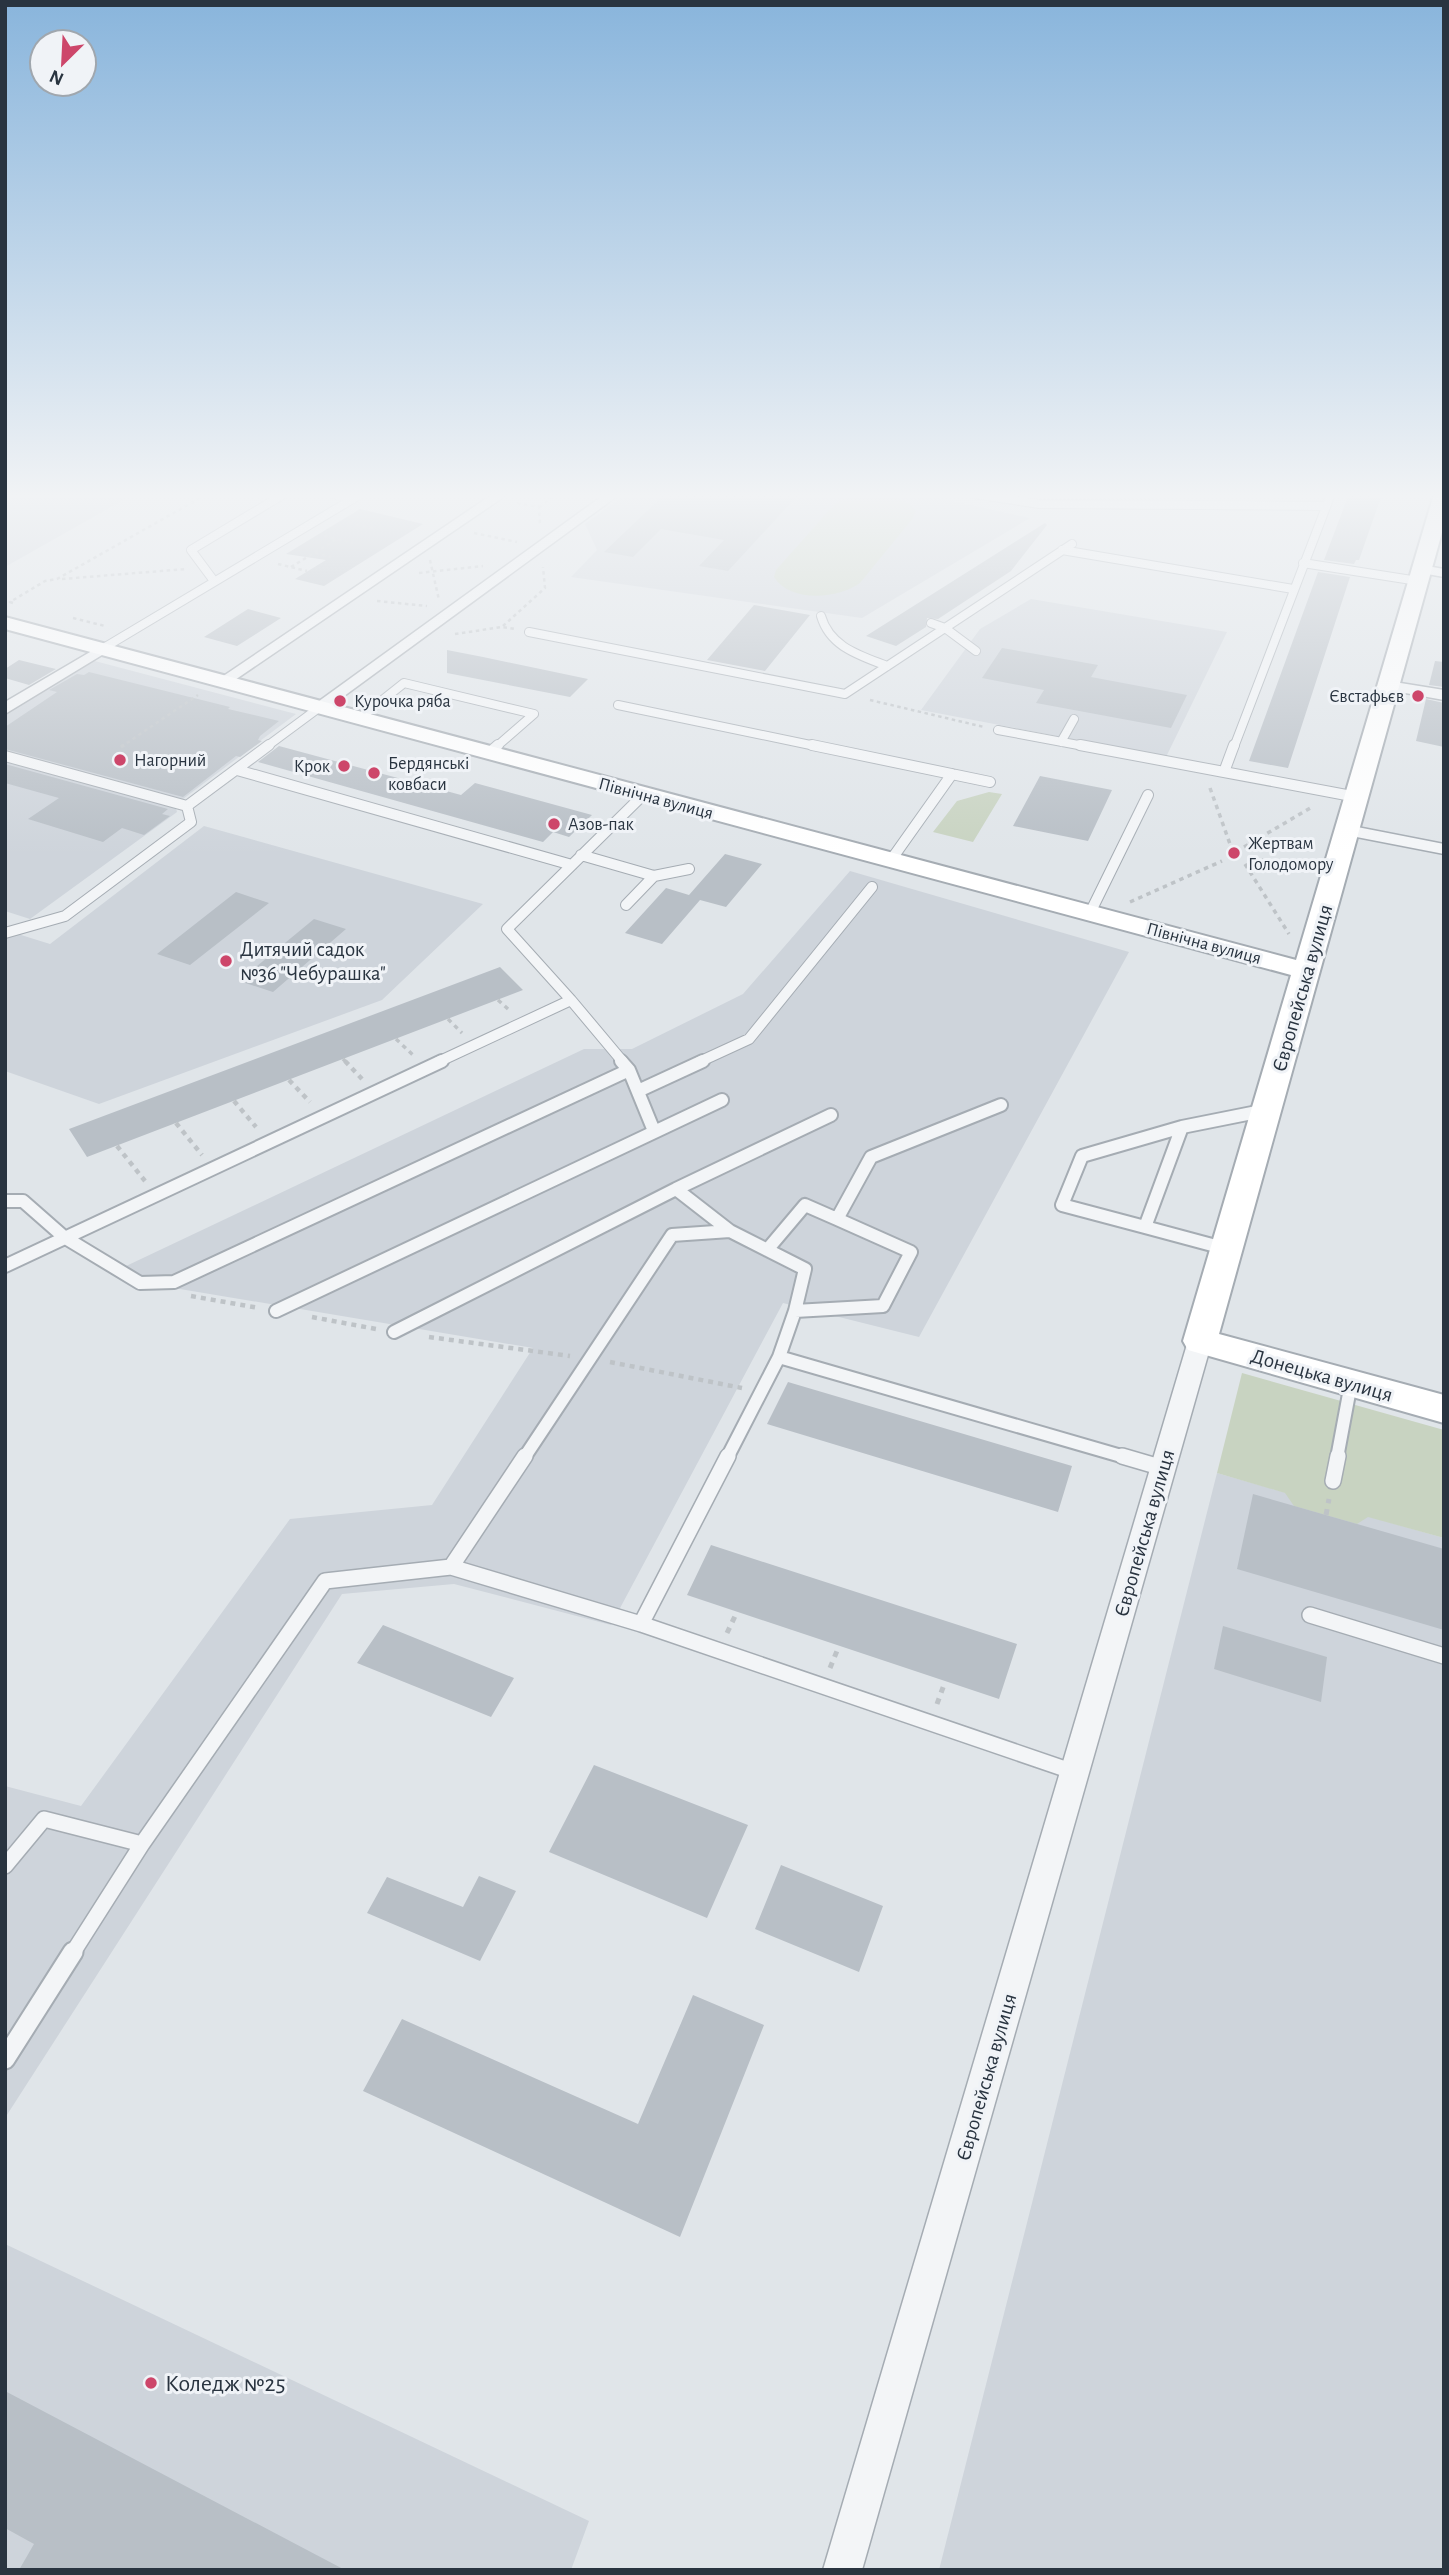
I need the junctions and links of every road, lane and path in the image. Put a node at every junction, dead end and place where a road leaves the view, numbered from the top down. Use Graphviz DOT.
graph roads {
  1 [pos="159,614"];
  2 [pos="324,614"];
  3 [pos="449,614"];
  4 [pos="516,614"];
  5 [pos="966,614"];
  6 [pos="1284,614"];
  7 [pos="1414,614"];
  8 [pos="63,615"];
  9 [pos="821,616"];
  10 [pos="5,623"];
  11 [pos="931,623"];
  12 [pos="502,627"];
  13 [pos="945,628"];
  14 [pos="130,632"];
  15 [pos="529,632"];
  16 [pos="413,640"];
  17 [pos="102,649"];
  18 [pos="976,651"];
  19 [pos="887,666"];
  20 [pos="224,681"];
  21 [pos="1388,686"];
  22 [pos="845,694"];
  23 [pos="1444,695"];
  24 [pos="9,703"];
  25 [pos="618,705"];
  26 [pos="320,707"];
  27 [pos="360,718"];
  28 [pos="1074,719"];
  29 [pos="998,730"];
  30 [pos="1061,742"];
  31 [pos="121,747"];
  32 [pos="489,753"];
  33 [pos="5,756"];
  34 [pos="1203,769"];
  35 [pos="237,770"];
  36 [pos="1224,772"];
  37 [pos="952,774"];
  38 [pos="990,782"];
  39 [pos="643,795"];
  40 [pos="1148,795"];
  41 [pos="1346,795"];
  42 [pos="187,806"];
  43 [pos="1347,830"];
  44 [pos="1230,844"];
  45 [pos="1244,847"];
  46 [pos="1444,849"];
  47 [pos="581,855"];
  48 [pos="1253,858"];
  49 [pos="891,860"];
  50 [pos="1222,862"];
  51 [pos="1245,863"];
  52 [pos="572,865"];
  53 [pos="689,869"];
  54 [pos="1310,870"];
  55 [pos="654,876"];
  56 [pos="872,887"];
  57 [pos="1126,904"];
  58 [pos="626,905"];
  59 [pos="1090,913"];
  60 [pos="5,933"];
  61 [pos="1290,935"];
  62 [pos="1307,971"];
  63 [pos="571,1000"];
  64 [pos="629,1070"];
  65 [pos="289,1080"];
  66 [pos="638,1091"];
  67 [pos="722,1100"];
  68 [pos="233,1101"];
  69 [pos="1001,1105"];
  70 [pos="1267,1110"];
  71 [pos="831,1115"];
  72 [pos="322,1116"];
  73 [pos="176,1123"];
  74 [pos="1182,1127"];
  75 [pos="654,1131"];
  76 [pos="269,1142"];
  77 [pos="117,1146"];
  78 [pos="213,1168"];
  79 [pos="676,1189"];
  80 [pos="156,1195"];
  81 [pos="5,1201"];
  82 [pos="837,1219"];
  83 [pos="1145,1227"];
  84 [pos="730,1231"];
  85 [pos="64,1237"];
  86 [pos="1227,1249"];
  87 [pos="767,1250"];
  88 [pos="5,1266"];
  89 [pos="184,1295"];
  90 [pos="276,1311"];
  91 [pos="795,1311"];
  92 [pos="394,1332"];
  93 [pos="1200,1341"];
  94 [pos="779,1357"];
  95 [pos="592,1358"];
  96 [pos="1351,1383"];
  97 [pos="761,1392"];
  98 [pos="1444,1409"];
  99 [pos="1163,1468"];
  100 [pos="1333,1481"];
  101 [pos="451,1567"];
  102 [pos="1310,1615"];
  103 [pos="641,1624"];
  104 [pos="1444,1656"];
  105 [pos="1075,1772"];
  106 [pos="142,1844"];
  107 [pos="5,1866"];
  108 [pos="5,2059"];
  109 [pos="842,2570"];
  1 -- 14 [label="lane"];
  2 -- 20 [label="street"];
  3 -- 16 [label="street"];
  4 -- 12 [label="path"];
  5 -- 13 [label="lane"];
  6 -- 36 [label="lane"];
  7 -- 21 [label="street, Європейська вулиця"];
  8 -- 14 [label="path"];
  9 -- 19 [label="lane"];
  10 -- 17 [label="street, Північна вулиця"];
  11 -- 13 [label="lane"];
  12 -- 15 [label="path"];
  12 -- 16 [label="path"];
  13 -- 18 [label="lane"];
  13 -- 19 [label="lane"];
  14 -- 17 [label="lane"];
  15 -- 22 [label="lane"];
  16 -- 26 [label="street"];
  17 -- 20 [label="street, Північна вулиця"];
  17 -- 24 [label="street"];
  19 -- 22 [label="lane"];
  20 -- 26 [label="street, Північна вулиця"];
  20 -- 31 [label="path"];
  21 -- 23 [label="street"];
  21 -- 41 [label="street, Європейська вулиця"];
  22 -- 29 [label="path"];
  25 -- 37 [label="lane"];
  26 -- 27 [label="street, Північна вулиця"];
  26 -- 35 [label="lane"];
  27 -- 32 [label="street, Північна вулиця"];
  27 -- 32 [label="lane"];
  28 -- 30 [label="lane"];
  29 -- 30 [label="lane"];
  30 -- 34 [label="lane"];
  32 -- 39 [label="street, Північна вулиця"];
  33 -- 42 [label="lane"];
  34 -- 36 [label="lane"];
  34 -- 44 [label="path"];
  35 -- 42 [label="lane"];
  35 -- 52 [label="lane"];
  36 -- 41 [label="lane"];
  37 -- 38 [label="lane"];
  37 -- 49 [label="lane"];
  39 -- 47 [label="lane"];
  39 -- 49 [label="street, Північна вулиця"];
  40 -- 59 [label="lane"];
  41 -- 43 [label="street, Європейська вулиця"];
  41 -- 45 [label="path"];
  42 -- 60 [label="lane"];
  43 -- 46 [label="street"];
  43 -- 62 [label="street, Європейська вулиця"];
  47 -- 52 [label="lane"];
  47 -- 55 [label="lane"];
  48 -- 54 [label="path"];
  49 -- 59 [label="street, Північна вулиця"];
  50 -- 57 [label="path"];
  51 -- 61 [label="path"];
  52 -- 63 [label="lane"];
  53 -- 55 [label="lane"];
  55 -- 58 [label="lane"];
  56 -- 66 [label="lane"];
  59 -- 62 [label="street, Північна вулиця"];
  62 -- 70 [label="street, Європейська вулиця"];
  63 -- 64 [label="lane"];
  63 -- 72 [label="lane"];
  64 -- 66 [label="lane"];
  64 -- 85 [label="lane"];
  65 -- 72 [label="path"];
  66 -- 75 [label="lane"];
  67 -- 75 [label="lane"];
  68 -- 76 [label="path"];
  69 -- 82 [label="lane"];
  70 -- 74 [label="lane"];
  70 -- 86 [label="street, Європейська вулиця"];
  71 -- 79 [label="lane"];
  72 -- 76 [label="lane"];
  73 -- 78 [label="path"];
  74 -- 83 [label="lane"];
  74 -- 83 [label="lane"];
  75 -- 90 [label="lane"];
  76 -- 78 [label="lane"];
  77 -- 80 [label="path"];
  78 -- 80 [label="lane"];
  79 -- 84 [label="lane"];
  79 -- 92 [label="lane"];
  80 -- 85 [label="lane"];
  81 -- 85 [label="lane"];
  82 -- 87 [label="lane"];
  82 -- 91 [label="lane"];
  83 -- 86 [label="lane"];
  84 -- 87 [label="lane"];
  84 -- 95 [label="lane"];
  85 -- 88 [label="lane"];
  86 -- 93 [label="street, Європейська вулиця"];
  87 -- 91 [label="lane"];
  89 -- 90 [label="path"];
  90 -- 92 [label="path"];
  91 -- 94 [label="lane"];
  92 -- 95 [label="path"];
  93 -- 96 [label="street, Донецька вулиця"];
  93 -- 99 [label="street, Європейська вулиця"];
  94 -- 97 [label="lane"];
  94 -- 99 [label="lane"];
  95 -- 97 [label="path"];
  95 -- 101 [label="lane"];
  96 -- 98 [label="street, Донецька вулиця"];
  96 -- 100 [label="lane"];
  97 -- 103 [label="lane"];
  99 -- 105 [label="street, Європейська вулиця"];
  101 -- 103 [label="lane"];
  101 -- 106 [label="lane"];
  102 -- 104 [label="lane"];
  103 -- 105 [label="lane"];
  105 -- 109 [label="street, Європейська вулиця"];
  106 -- 107 [label="lane"];
  106 -- 108 [label="lane"];
}
